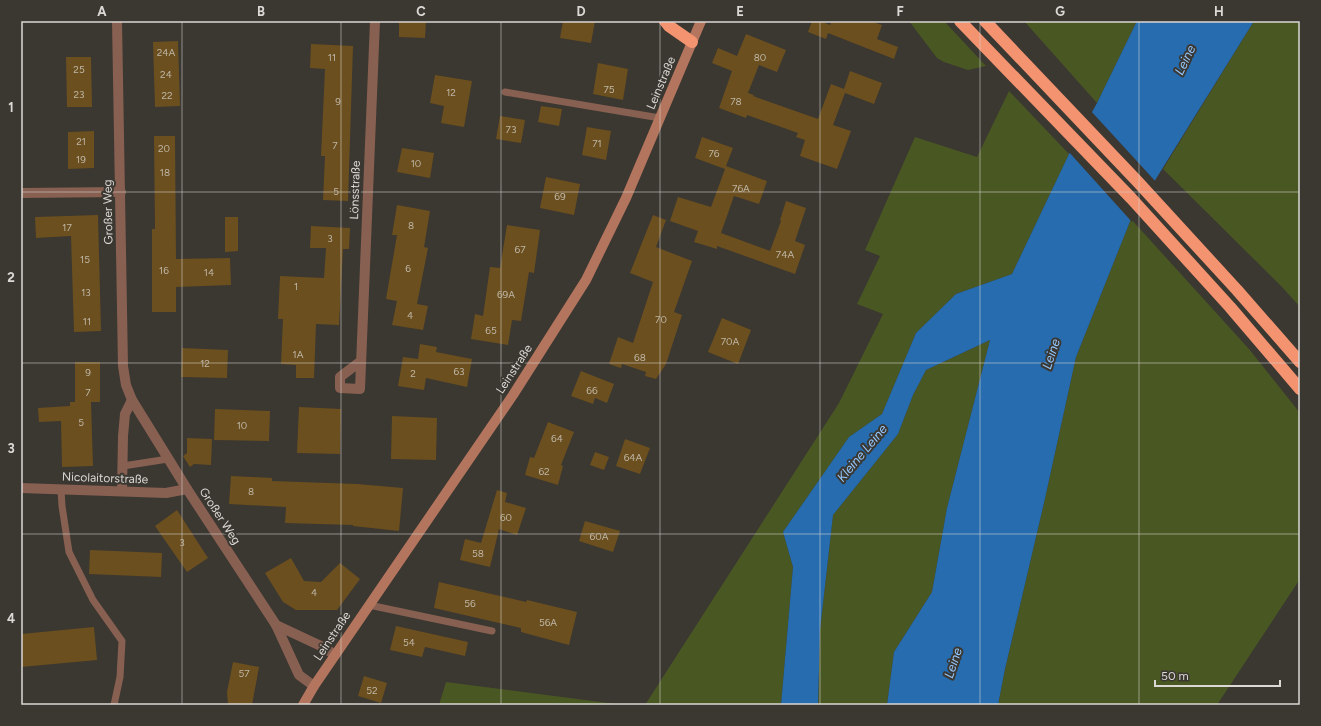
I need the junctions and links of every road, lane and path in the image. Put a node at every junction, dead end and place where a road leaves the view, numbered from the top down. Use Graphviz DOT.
graph roads {
  1 [pos="117,21"];
  2 [pos="375,21"];
  3 [pos="665,21"];
  4 [pos="701,21"];
  5 [pos="985,21"];
  6 [pos="960,22"];
  7 [pos="692,42"];
  8 [pos="505,92"];
  9 [pos="660,118"];
  10 [pos="121,192"];
  11 [pos="21,193"];
  12 [pos="361,361"];
  13 [pos="1300,362"];
  14 [pos="1300,389"];
  15 [pos="132,400"];
  16 [pos="168,459"];
  17 [pos="123,466"];
  18 [pos="21,488"];
  19 [pos="187,489"];
  20 [pos="61,490"];
  21 [pos="122,491"];
  22 [pos="369,605"];
  23 [pos="276,625"];
  24 [pos="492,631"];
  25 [pos="335,655"];
  26 [pos="314,686"];
  27 [pos="114,705"];
  28 [pos="303,705"];
  1 -- 10 [label="street, Großer Weg"];
  2 -- 12 [label="street, Lönsstraße"];
  3 -- 7 [label="highway"];
  4 -- 7 [label="street, Leinstraße"];
  5 -- 13 [label="highway"];
  6 -- 14 [label="highway"];
  7 -- 9 [label="street, Leinstraße"];
  8 -- 9 [label="lane"];
  9 -- 22 [label="street, Leinstraße"];
  10 -- 11 [label="street"];
  10 -- 15 [label="street, Großer Weg"];
  15 -- 16 [label="street, Großer Weg"];
  15 -- 17 [label="street"];
  16 -- 17 [label="lane"];
  16 -- 19 [label="street, Großer Weg"];
  17 -- 21 [label="street"];
  18 -- 20 [label="street, Nicolaitorstraße"];
  19 -- 21 [label="street, Nicolaitorstraße"];
  19 -- 23 [label="street, Großer Weg"];
  20 -- 21 [label="street, Nicolaitorstraße"];
  20 -- 27 [label="lane"];
  22 -- 24 [label="lane"];
  22 -- 25 [label="street, Leinstraße"];
  23 -- 25 [label="street"];
  23 -- 26 [label="street, Großer Weg"];
  25 -- 26 [label="street, Leinstraße"];
  26 -- 28 [label="street, Leinstraße"];
}
